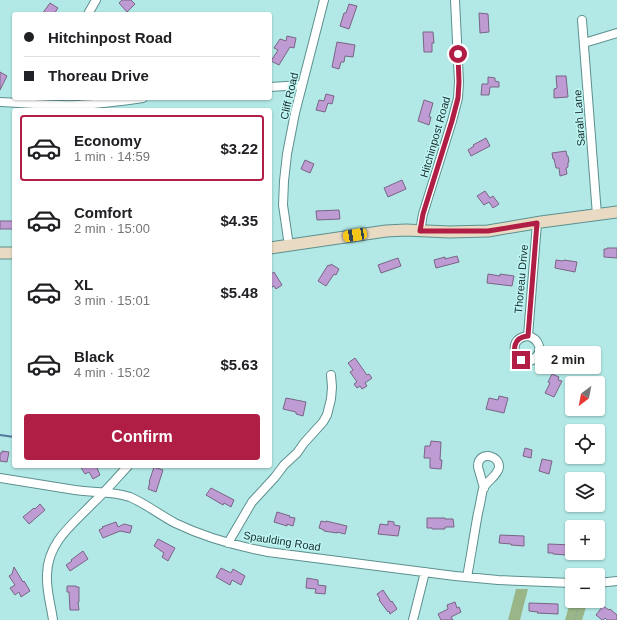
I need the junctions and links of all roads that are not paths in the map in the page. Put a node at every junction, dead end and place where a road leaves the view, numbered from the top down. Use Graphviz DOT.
graph roads {
  1 [pos="96,0"];
  2 [pos="324,0"];
  3 [pos="455,0"];
  4 [pos="89,12"];
  5 [pos="582,20"];
  6 [pos="617,33"];
  7 [pos="584,43"];
  8 [pos="302,85"];
  9 [pos="272,88"];
  10 [pos="124,100"];
  11 [pos="0,102"];
  12 [pos="78,104"];
  13 [pos="617,212"];
  14 [pos="597,215"];
  15 [pos="537,223"];
  16 [pos="420,231"];
  17 [pos="289,246"];
  18 [pos="272,248"];
  19 [pos="0,253"];
  20 [pos="12,253"];
  21 [pos="528,336"];
  22 [pos="331,375"];
  23 [pos="126,468"];
  24 [pos="0,478"];
  25 [pos="484,488"];
  26 [pos="103,492"];
  27 [pos="228,543"];
  28 [pos="425,572"];
  29 [pos="467,577"];
  30 [pos="617,581"];
  31 [pos="605,582"];
  32 [pos="565,583"];
  33 [pos="53,620"];
  34 [pos="413,620"];
  1 -- 4 [label="street"];
  2 -- 8 [label="street, Cliff Road"];
  3 -- 16 [label="street, Hitchinpost Road"];
  5 -- 7 [label="street, Sarah Lane"];
  6 -- 7 [label="street"];
  7 -- 14 [label="street, Sarah Lane"];
  8 -- 9 [label="street"];
  8 -- 17 [label="street, Cliff Road"];
  10 -- 12 [label="street"];
  11 -- 12 [label="street"];
  13 -- 14 [label="main road"];
  14 -- 15 [label="main road"];
  15 -- 16 [label="main road"];
  15 -- 21 [label="street, Thoreau Drive"];
  16 -- 17 [label="main road"];
  17 -- 18 [label="main road"];
  19 -- 20 [label="main road"];
  22 -- 27 [label="street"];
  23 -- 26 [label="street"];
  24 -- 26 [label="street, Spaulding Road"];
  25 -- 29 [label="street"];
  26 -- 27 [label="street, Spaulding Road"];
  26 -- 33 [label="street"];
  27 -- 28 [label="street, Spaulding Road"];
  28 -- 29 [label="street, Spaulding Road"];
  28 -- 34 [label="street"];
  29 -- 32 [label="street, Spaulding Road"];
  30 -- 31 [label="street"];
}
